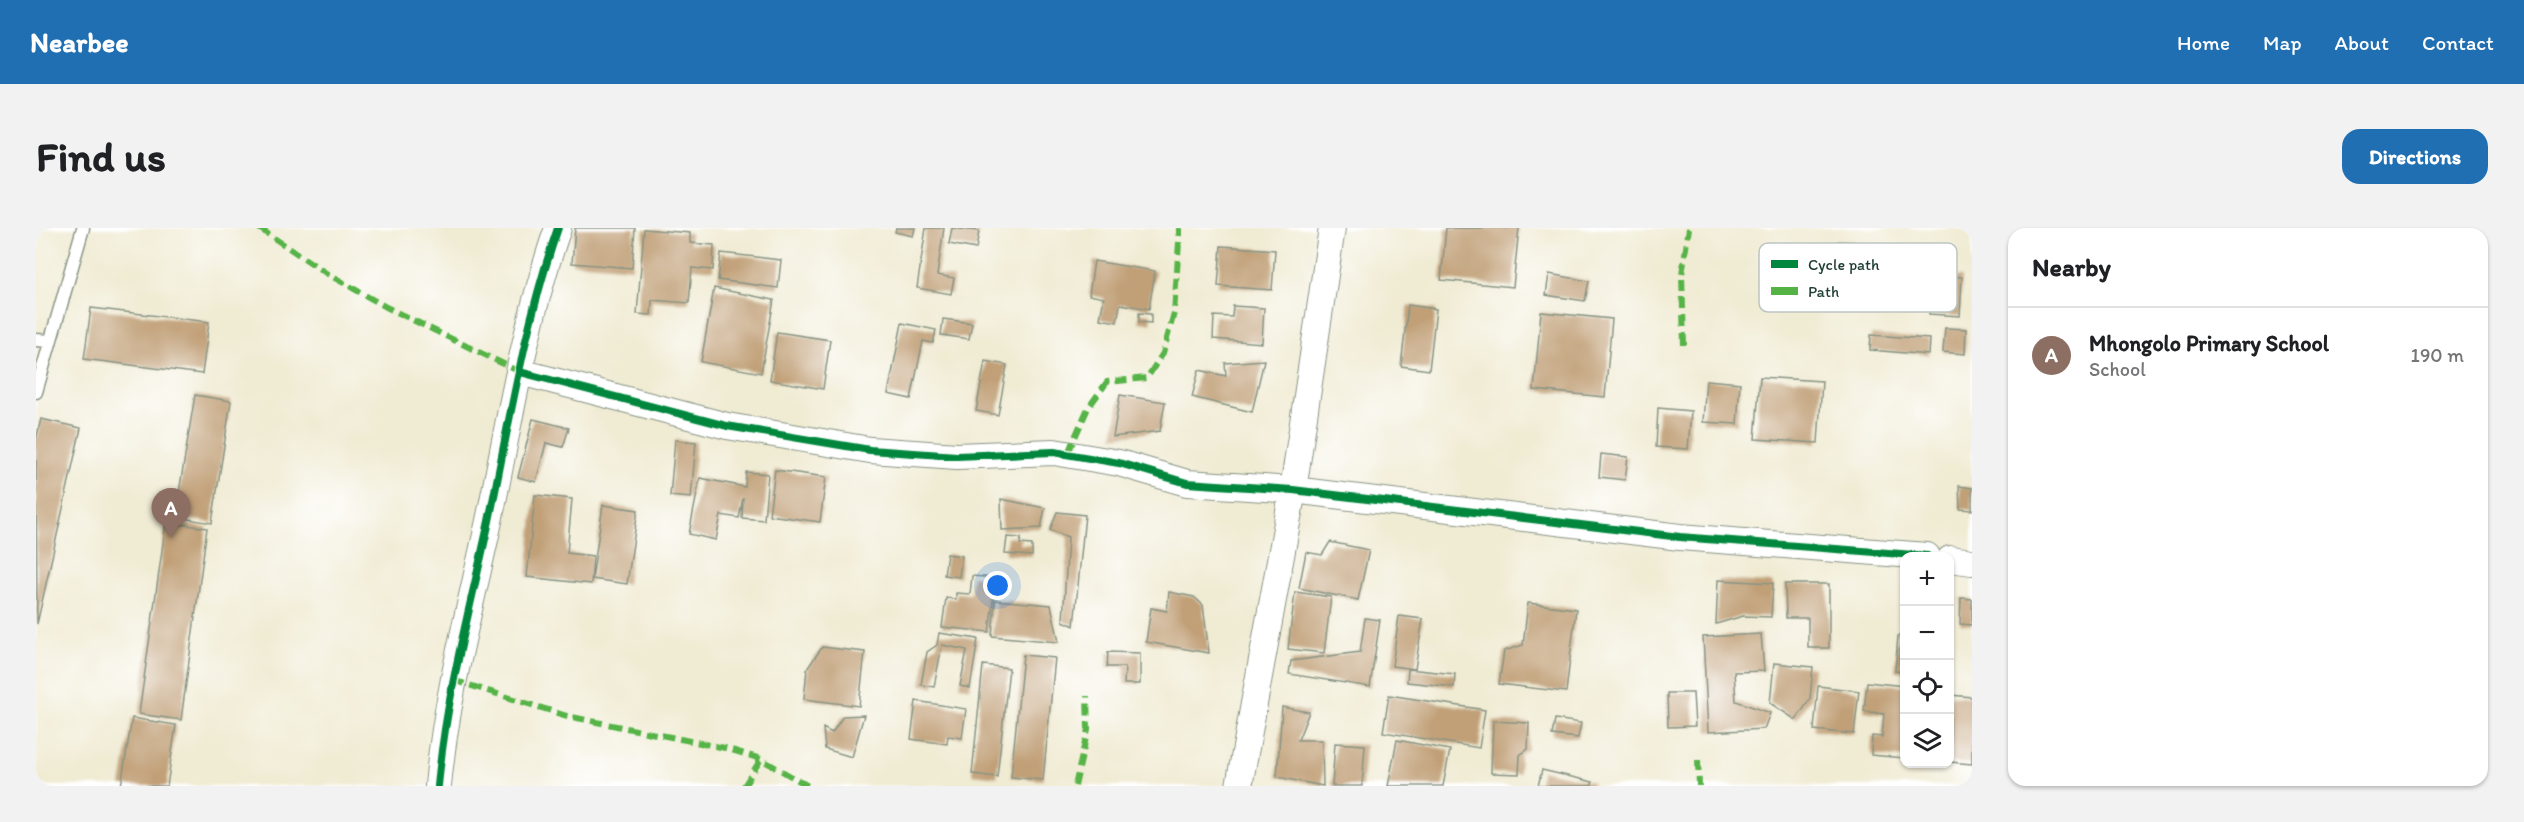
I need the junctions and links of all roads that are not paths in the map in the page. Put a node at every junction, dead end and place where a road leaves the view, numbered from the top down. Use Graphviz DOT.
graph roads {
  1 [pos="83,228"];
  2 [pos="558,228"];
  3 [pos="1332,228"];
  4 [pos="36,340"];
  5 [pos="50,341"];
  6 [pos="520,372"];
  7 [pos="36,392"];
  8 [pos="1293,490"];
  9 [pos="1900,554"];
  10 [pos="1954,560"];
  11 [pos="1972,562"];
  12 [pos="438,786"];
  13 [pos="1239,786"];
  1 -- 5 [label="lane"];
  2 -- 6 [label="street"];
  3 -- 8 [label="street"];
  4 -- 5 [label="lane"];
  5 -- 7 [label="lane"];
  6 -- 8 [label="street"];
  6 -- 12 [label="street"];
  8 -- 9 [label="street"];
  8 -- 13 [label="street"];
  10 -- 11 [label="street"];
}
